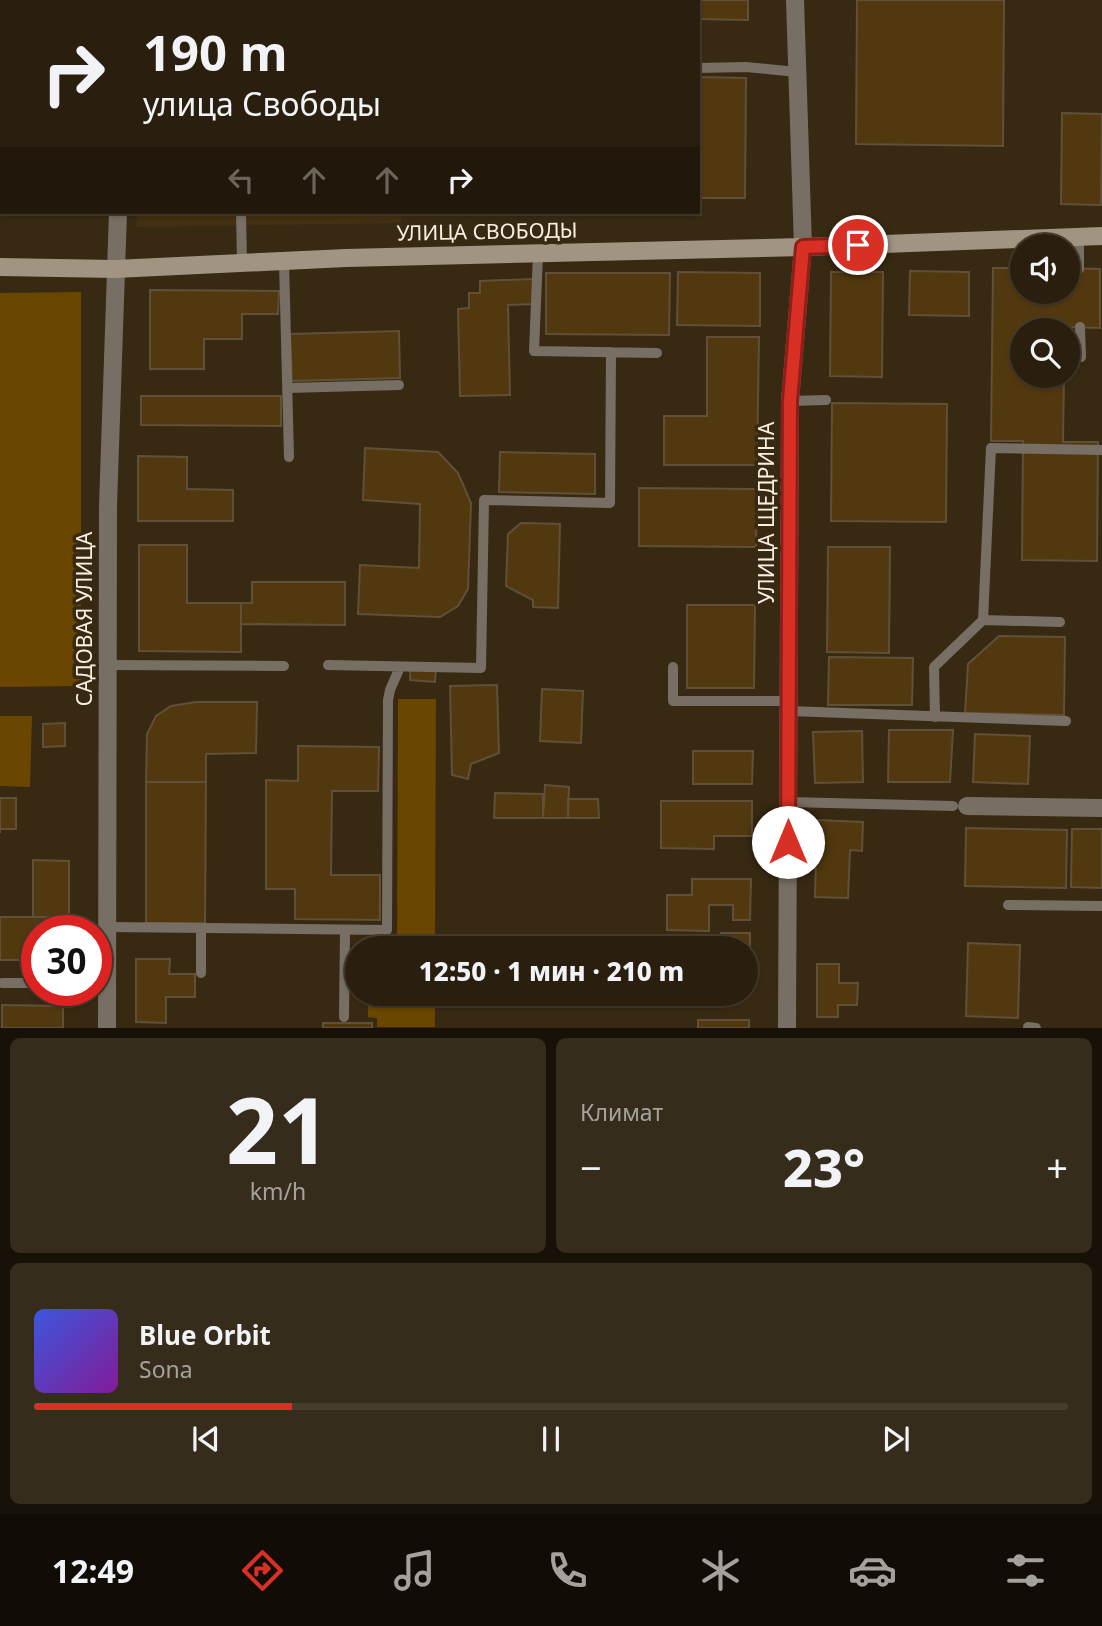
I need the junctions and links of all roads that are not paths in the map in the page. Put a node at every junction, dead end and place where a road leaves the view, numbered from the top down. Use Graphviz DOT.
graph roads {
  1 [pos="795,0"];
  2 [pos="700,68"];
  3 [pos="797,72"];
  4 [pos="118,214"];
  5 [pos="242,214"];
  6 [pos="1080,236"];
  7 [pos="1102,236"];
  8 [pos="1010,239"];
  9 [pos="803,247"];
  10 [pos="538,254"];
  11 [pos="284,262"];
  12 [pos="242,264"];
  13 [pos="0,267"];
  14 [pos="115,269"];
  15 [pos="1080,327"];
  16 [pos="611,352"];
  17 [pos="657,353"];
  18 [pos="1081,357"];
  19 [pos="399,385"];
  20 [pos="287,388"];
  21 [pos="826,400"];
  22 [pos="790,401"];
  23 [pos="1102,450"];
  24 [pos="289,457"];
  25 [pos="983,620"];
  26 [pos="1060,622"];
  27 [pos="108,664"];
  28 [pos="284,666"];
  29 [pos="328,666"];
  30 [pos="400,667"];
  31 [pos="673,667"];
  32 [pos="789,706"];
  33 [pos="935,717"];
  34 [pos="1066,721"];
  35 [pos="788,802"];
  36 [pos="960,806"];
  37 [pos="1102,808"];
  38 [pos="1008,905"];
  39 [pos="1102,906"];
  40 [pos="107,915"];
  41 [pos="112,927"];
  42 [pos="201,928"];
  43 [pos="345,930"];
  44 [pos="201,973"];
  45 [pos="2,983"];
  46 [pos="21,983"];
  47 [pos="105,1006"];
  48 [pos="344,1017"];
  49 [pos="107,1027"];
  50 [pos="787,1027"];
  51 [pos="1028,1027"];
  52 [pos="1036,1027"];
  1 -- 3 [label="street, УЛИЦА ЩЕДРИНА"];
  2 -- 3 [label="lane"];
  3 -- 9 [label="street, УЛИЦА ЩЕДРИНА"];
  4 -- 14 [label="street, САДОВАЯ УЛИЦА"];
  5 -- 12 [label="lane"];
  6 -- 7 [label="street, УЛИЦА СВОБОДЫ"];
  8 -- 9 [label="street, УЛИЦА СВОБОДЫ"];
  9 -- 10 [label="street, УЛИЦА СВОБОДЫ"];
  9 -- 22 [label="street, УЛИЦА ЩЕДРИНА"];
  10 -- 11 [label="street, УЛИЦА СВОБОДЫ"];
  10 -- 16 [label="lane"];
  11 -- 12 [label="street, УЛИЦА СВОБОДЫ"];
  11 -- 20 [label="lane"];
  12 -- 14 [label="street, УЛИЦА СВОБОДЫ"];
  13 -- 14 [label="street, УЛИЦА СВОБОДЫ"];
  14 -- 27 [label="street, САДОВАЯ УЛИЦА"];
  15 -- 18 [label="lane"];
  16 -- 17 [label="lane"];
  16 -- 30 [label="lane"];
  19 -- 20 [label="lane"];
  20 -- 24 [label="lane"];
  21 -- 22 [label="lane"];
  22 -- 32 [label="street, УЛИЦА ЩЕДРИНА"];
  23 -- 25 [label="lane"];
  25 -- 26 [label="lane"];
  25 -- 33 [label="lane"];
  27 -- 28 [label="lane"];
  27 -- 40 [label="street, САДОВАЯ УЛИЦА"];
  29 -- 30 [label="lane"];
  30 -- 43 [label="lane"];
  31 -- 32 [label="lane"];
  32 -- 33 [label="lane"];
  32 -- 35 [label="street, УЛИЦА ЩЕДРИНА"];
  33 -- 34 [label="lane"];
  35 -- 36 [label="lane"];
  35 -- 50 [label="street, УЛИЦА ЩЕДРИНА"];
  36 -- 37 [label="street"];
  38 -- 39 [label="lane"];
  41 -- 42 [label="lane"];
  42 -- 43 [label="lane"];
  42 -- 44 [label="lane"];
  43 -- 48 [label="lane"];
  45 -- 46 [label="lane"];
  47 -- 49 [label="street, САДОВАЯ УЛИЦА"];
  51 -- 52 [label="lane"];
}
